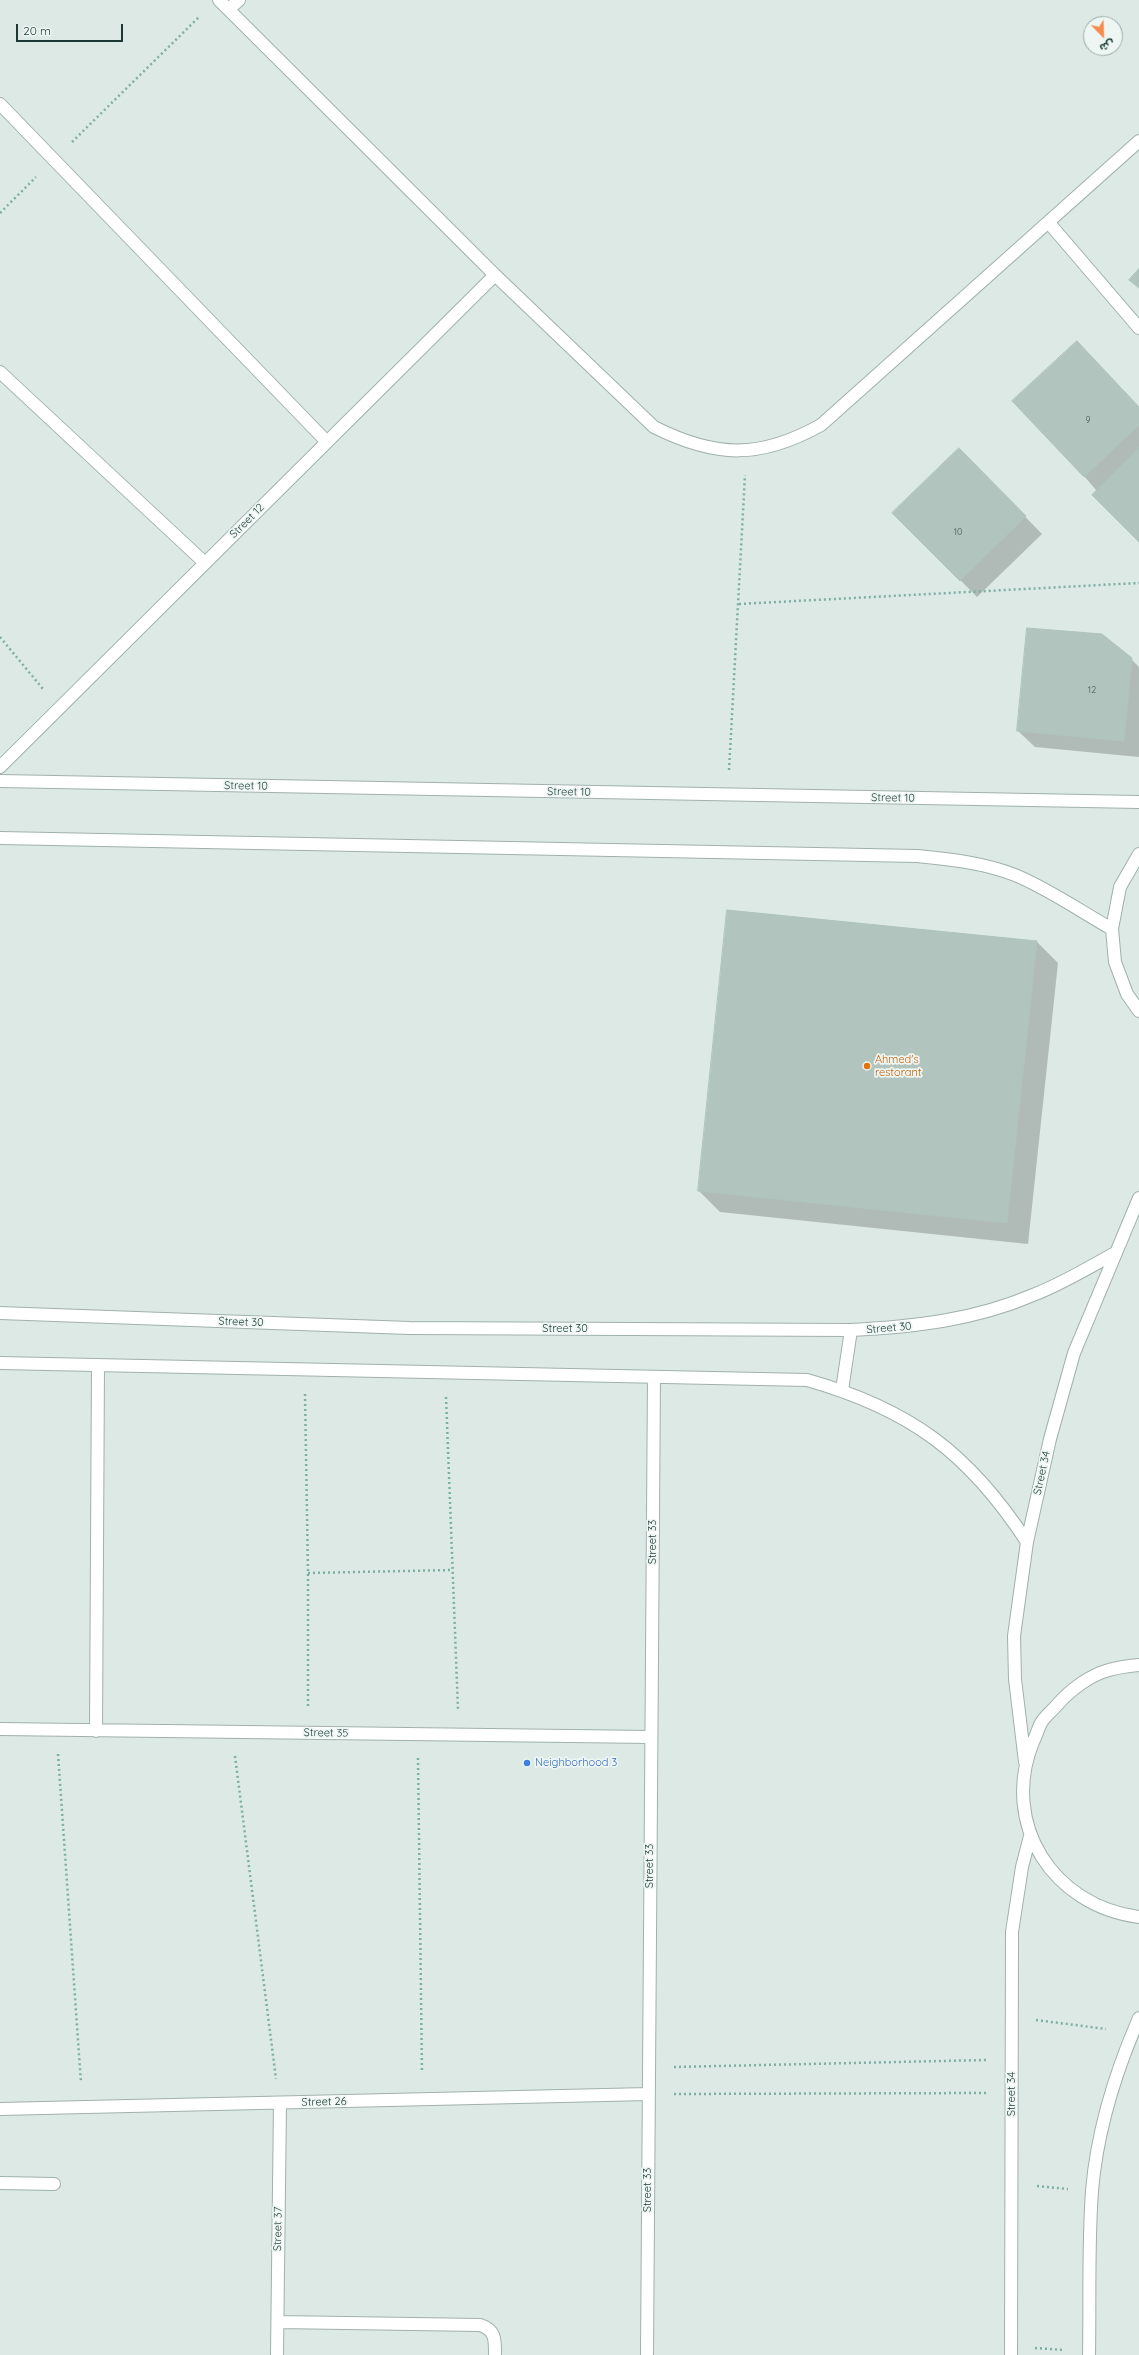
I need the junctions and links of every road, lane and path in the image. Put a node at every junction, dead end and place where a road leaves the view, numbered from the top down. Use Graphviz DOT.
graph roads {
  1 [pos="219,0"];
  2 [pos="239,0"];
  3 [pos="229,9"];
  4 [pos="204,11"];
  5 [pos="0,104"];
  6 [pos="1139,141"];
  7 [pos="54,160"];
  8 [pos="0,213"];
  9 [pos="1048,223"];
  10 [pos="495,275"];
  11 [pos="1139,328"];
  12 [pos="0,372"];
  13 [pos="327,442"];
  14 [pos="746,451"];
  15 [pos="205,563"];
  16 [pos="1139,583"];
  17 [pos="739,604"];
  18 [pos="0,637"];
  19 [pos="59,708"];
  20 [pos="0,768"];
  21 [pos="0,781"];
  22 [pos="728,795"];
  23 [pos="1139,802"];
  24 [pos="0,838"];
  25 [pos="1139,854"];
  26 [pos="1112,929"];
  27 [pos="1139,1011"];
  28 [pos="1139,1198"];
  29 [pos="1115,1253"];
  30 [pos="0,1313"];
  31 [pos="851,1330"];
  32 [pos="0,1363"];
  33 [pos="98,1365"];
  34 [pos="305,1369"];
  35 [pos="445,1372"];
  36 [pos="654,1377"];
  37 [pos="842,1390"];
  38 [pos="1027,1542"];
  39 [pos="452,1570"];
  40 [pos="308,1573"];
  41 [pos="1139,1665"];
  42 [pos="0,1730"];
  43 [pos="56,1730"];
  44 [pos="96,1731"];
  45 [pos="232,1732"];
  46 [pos="308,1733"];
  47 [pos="417,1734"];
  48 [pos="459,1735"];
  49 [pos="651,1737"];
  50 [pos="1025,1762"];
  51 [pos="1030,1836"];
  52 [pos="1139,1917"];
  53 [pos="1012,2017"];
  54 [pos="1139,2018"];
  55 [pos="1132,2033"];
  56 [pos="1012,2059"];
  57 [pos="649,2068"];
  58 [pos="1012,2093"];
  59 [pos="648,2094"];
  60 [pos="422,2100"];
  61 [pos="280,2102"];
  62 [pos="83,2107"];
  63 [pos="0,2109"];
  64 [pos="0,2183"];
  65 [pos="54,2184"];
  66 [pos="1011,2184"];
  67 [pos="1092,2191"];
  68 [pos="278,2322"];
  69 [pos="1011,2351"];
  70 [pos="1090,2353"];
  71 [pos="277,2355"];
  72 [pos="495,2355"];
  73 [pos="646,2355"];
  1 -- 3 [label="street"];
  2 -- 3 [label="street"];
  3 -- 10 [label="street"];
  4 -- 7 [label="path"];
  5 -- 7 [label="street"];
  6 -- 9 [label="street"];
  7 -- 8 [label="path"];
  7 -- 13 [label="street"];
  9 -- 11 [label="street"];
  9 -- 14 [label="street"];
  10 -- 13 [label="street, Street 12"];
  10 -- 14 [label="street"];
  12 -- 15 [label="street"];
  13 -- 15 [label="street, Street 12"];
  14 -- 17 [label="path"];
  15 -- 19 [label="street, Street 12"];
  16 -- 17 [label="path"];
  17 -- 22 [label="path"];
  18 -- 19 [label="path"];
  19 -- 20 [label="street, Street 12"];
  21 -- 22 [label="street, Street 10"];
  22 -- 23 [label="street, Street 10"];
  24 -- 26 [label="street"];
  25 -- 26 [label="street"];
  26 -- 27 [label="street"];
  28 -- 29 [label="street, Street 34"];
  29 -- 31 [label="street, Street 30"];
  29 -- 38 [label="street, Street 34"];
  30 -- 31 [label="street, Street 30"];
  31 -- 37 [label="street"];
  32 -- 33 [label="street"];
  33 -- 34 [label="street"];
  33 -- 44 [label="street"];
  34 -- 35 [label="street"];
  34 -- 40 [label="path"];
  35 -- 36 [label="street"];
  35 -- 39 [label="path"];
  36 -- 37 [label="street"];
  36 -- 49 [label="street, Street 33"];
  37 -- 38 [label="street"];
  38 -- 50 [label="street, Street 34"];
  39 -- 40 [label="path"];
  39 -- 48 [label="path"];
  40 -- 46 [label="path"];
  41 -- 50 [label="street"];
  42 -- 43 [label="street, Street 35"];
  43 -- 44 [label="street, Street 35"];
  43 -- 62 [label="path"];
  44 -- 45 [label="street, Street 35"];
  45 -- 46 [label="street, Street 35"];
  45 -- 61 [label="path"];
  46 -- 47 [label="street, Street 35"];
  47 -- 48 [label="street, Street 35"];
  47 -- 60 [label="path"];
  48 -- 49 [label="street, Street 35"];
  49 -- 57 [label="street, Street 33"];
  50 -- 51 [label="street"];
  51 -- 52 [label="street"];
  51 -- 53 [label="street, Street 34"];
  53 -- 55 [label="path"];
  53 -- 56 [label="street, Street 34"];
  54 -- 55 [label="street"];
  55 -- 67 [label="street"];
  56 -- 57 [label="path"];
  56 -- 58 [label="street, Street 34"];
  57 -- 59 [label="street, Street 33"];
  58 -- 59 [label="path"];
  58 -- 66 [label="street, Street 34"];
  59 -- 60 [label="street, Street 26"];
  59 -- 73 [label="street, Street 33"];
  60 -- 61 [label="street, Street 26"];
  61 -- 62 [label="street, Street 26"];
  61 -- 68 [label="street, Street 37"];
  62 -- 63 [label="street, Street 26"];
  64 -- 65 [label="street"];
  66 -- 67 [label="path"];
  66 -- 69 [label="street, Street 34"];
  67 -- 70 [label="street"];
  68 -- 71 [label="street, Street 37"];
  68 -- 72 [label="street"];
  69 -- 70 [label="path"];
}
